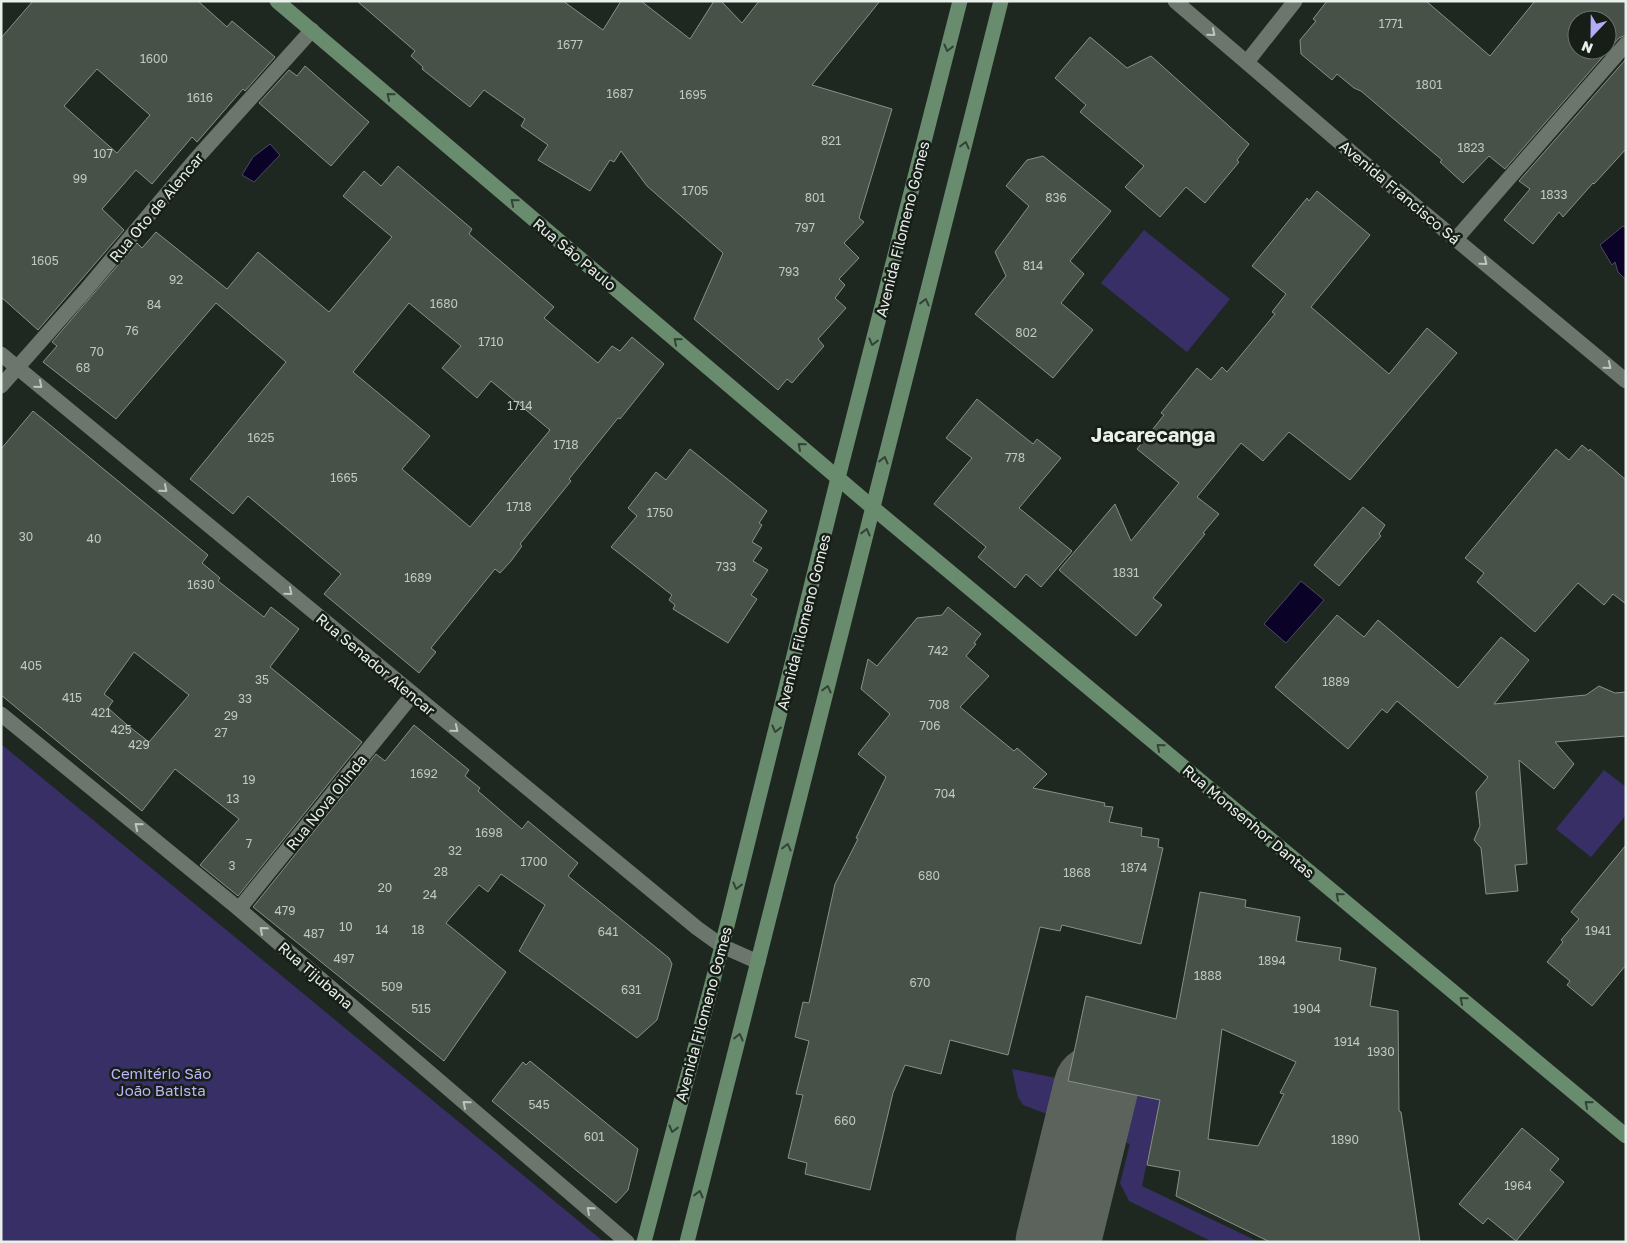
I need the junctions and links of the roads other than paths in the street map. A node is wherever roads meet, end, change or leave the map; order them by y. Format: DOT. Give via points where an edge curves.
graph roads {
  1 [pos="277,1"];
  2 [pos="960,1"];
  3 [pos="1002,1"];
  4 [pos="1175,1"];
  5 [pos="1295,1"];
  6 [pos="312,30"];
  7 [pos="1626,44"];
  8 [pos="1247,62"];
  9 [pos="1456,238"];
  10 [pos="1,354"];
  11 [pos="17,367"];
  12 [pos="1626,381"];
  13 [pos="1,386"];
  14 [pos="838,478"];
  15 [pos="872,507"];
  16 [pos="413,694"];
  17 [pos="1,714"];
  18 [pos="239,909"];
  19 [pos="722,946"];
  20 [pos="758,962"];
  21 [pos="1626,1136"];
  22 [pos="627,1242"];
  23 [pos="644,1242"];
  24 [pos="687,1242"];
  1 -- 6 [label="street, Rua São Paulo"];
  2 -- 14 [label="street, Avenida Filomeno Gomes, one-way"];
  15 -- 3 [label="street, one-way"];
  4 -- 8 [label="street, Avenida Francisco Sá, one-way"];
  5 -- 8 [label="street"];
  6 -- 11 [label="street, Rua Oto de Alencar"];
  14 -- 6 [label="street, Rua São Paulo, one-way"];
  7 -- 9 [label="street"];
  8 -- 9 [label="street, Avenida Francisco Sá"];
  9 -- 12 [label="street, Avenida Francisco Sá, one-way"];
  10 -- 11 [label="street, Rua Senador Alencar"];
  11 -- 13 [label="street, Rua Oto de Alencar"];
  11 -- 16 [label="street, Rua Senador Alencar, one-way"];
  14 -- 15 [label="street, Rua São Paulo"];
  14 -- 19 [label="street, Avenida Filomeno Gomes, one-way"];
  20 -- 15 [label="street, one-way"];
  21 -- 15 [label="street, Rua Monsenhor Dantas, one-way"];
  16 -- 18 [label="street, Rua Nova Olinda"];
  16 -- 19 [label="street, Rua Senador Alencar, one-way"];
  18 -- 17 [label="street, Rua Tijubana, one-way"];
  22 -- 18 [label="street, Rua Tijubana, one-way"];
  19 -- 20 [label="street, Rua Senador Alencar"];
  19 -- 23 [label="street, Avenida Filomeno Gomes, one-way"];
  24 -- 20 [label="street, one-way"];
}
